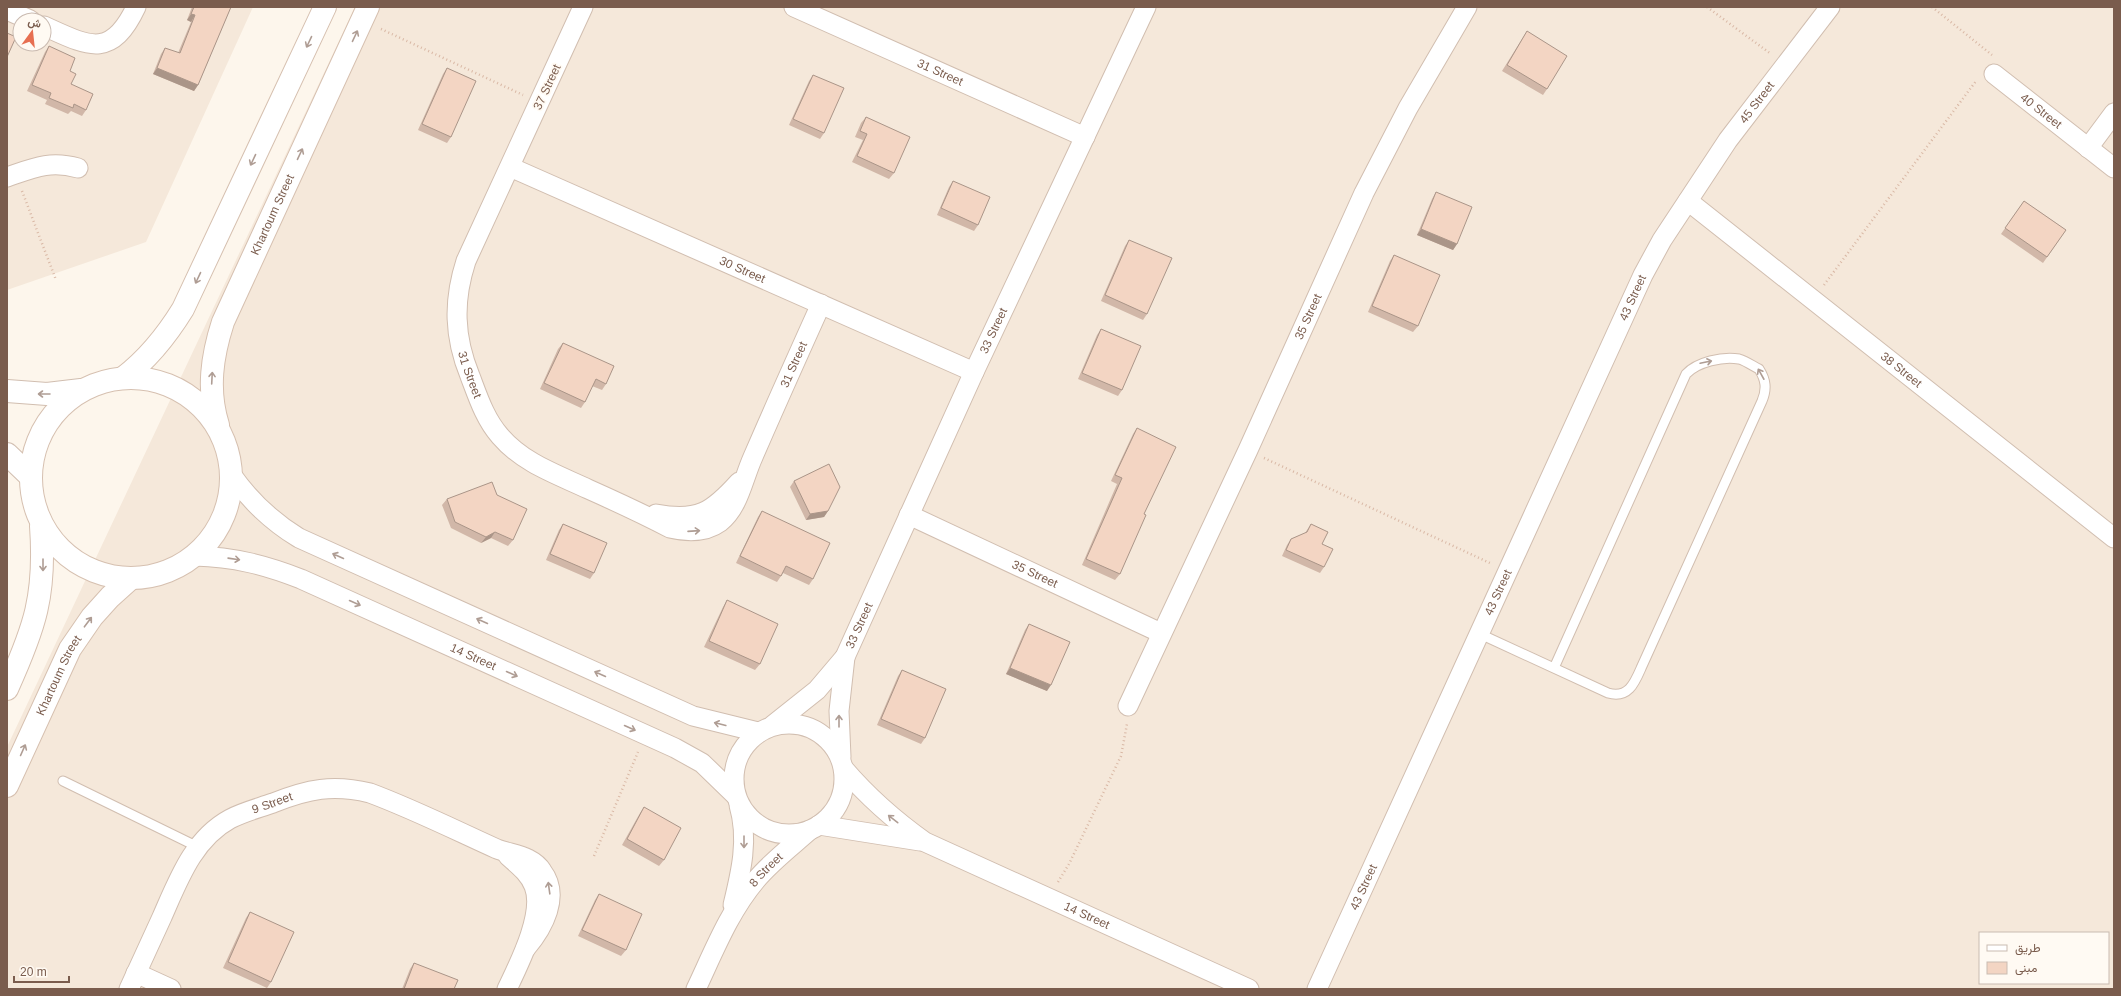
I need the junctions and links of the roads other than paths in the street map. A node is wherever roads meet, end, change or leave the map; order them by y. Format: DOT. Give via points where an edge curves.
graph roads {
  1 [pos="136,7"];
  2 [pos="325,7"];
  3 [pos="583,7"];
  4 [pos="794,7"];
  5 [pos="1146,7"];
  6 [pos="1467,7"];
  7 [pos="1830,7"];
  8 [pos="365,13"];
  9 [pos="52,30"];
  10 [pos="1986,76"];
  11 [pos="2114,113"];
  12 [pos="1085,137"];
  13 [pos="2088,148"];
  14 [pos="78,168"];
  15 [pos="510,168"];
  16 [pos="2114,168"];
  17 [pos="11,175"];
  18 [pos="1688,201"];
  19 [pos="821,304"];
  20 [pos="974,372"];
  21 [pos="123,378"];
  22 [pos="81,390"];
  23 [pos="7,391"];
  24 [pos="219,430"];
  25 [pos="7,454"];
  26 [pos="231,474"];
  27 [pos="30,476"];
  28 [pos="909,515"];
  29 [pos="42,526"];
  30 [pos="2114,538"];
  31 [pos="195,556"];
  32 [pos="130,578"];
  33 [pos="1162,633"];
  34 [pos="1480,634"];
  35 [pos="845,657"];
  36 [pos="1554,668"];
  37 [pos="7,689"];
  38 [pos="1128,706"];
  39 [pos="766,729"];
  40 [pos="842,764"];
  41 [pos="63,781"];
  42 [pos="7,786"];
  43 [pos="737,799"];
  44 [pos="815,827"];
  45 [pos="925,842"];
  46 [pos="198,847"];
  47 [pos="730,918"];
  48 [pos="132,981"];
  49 [pos="171,989"];
  50 [pos="507,989"];
  51 [pos="696,989"];
  52 [pos="1249,989"];
  53 [pos="1317,989"];
  1 -- 9 [label="street" via="123,30 106,42 89,44"];
  2 -- 21 [label="main road, one-way" via="183,309 150,354"];
  3 -- 15 [label="street, 37 Street"];
  4 -- 12 [label="street, 31 Street"];
  5 -- 12 [label="street, 33 Street"];
  6 -- 33 [label="street, 35 Street" via="1408,108 1364,192"];
  7 -- 18 [label="street, 45 Street" via="1728,140"];
  24 -- 8 [label="main road, Khartoum Street, one-way" via="214,414 211,383 212,362 223,322"];
  10 -- 13 [label="street, 40 Street"];
  11 -- 13 [label="street"];
  12 -- 20 [label="street, 33 Street"];
  13 -- 16 [label="street, 40 Street"];
  14 -- 17 [label="street" via="54,164"];
  15 -- 19 [label="street, 30 Street"];
  15 -- 19 [label="street, 31 Street" via="461,274 456,321 461,355 484,410 508,445 532,463 632,509 690,517 708,510 739,482 748,469"];
  18 -- 30 [label="street, 38 Street"];
  18 -- 34 [label="street, 43 Street" via="1662,240 1627,305"];
  19 -- 20 [label="street, 30 Street"];
  20 -- 28 [label="street, 33 Street"];
  21 -- 22 [label="main road"];
  21 -- 24 [label="main road" via="146,379 168,385 188,396 206,411"];
  22 -- 23 [label="main road, one-way" via="47,394"];
  22 -- 27 [label="main road" via="60,406 44,426 34,450"];
  24 -- 26 [label="main road" via="228,451"];
  25 -- 27 [label="main road"];
  26 -- 31 [label="main road" via="230,497 223,519 211,539"];
  39 -- 26 [label="street, one-way" via="693,716 299,538 265,514 241,489"];
  27 -- 29 [label="main road" via="32,502"];
  28 -- 33 [label="street, 35 Street"];
  28 -- 35 [label="street, 33 Street"];
  29 -- 32 [label="main road" via="54,544 88,570"];
  29 -- 37 [label="main road, one-way" via="43,568 38,609 26,647"];
  31 -- 32 [label="main road" via="161,574"];
  31 -- 43 [label="street, 14 Street, one-way" via="257,563 301,579 675,748 702,764"];
  42 -- 32 [label="main road, Khartoum Street, one-way" via="70,649 92,617"];
  33 -- 38 [label="street, 35 Street"];
  34 -- 36 [label="lane"];
  34 -- 53 [label="street, 43 Street"];
  35 -- 39 [label="street, 33 Street" via="818,690"];
  40 -- 35 [label="street, 33 Street, one-way" via="839,711"];
  36 -- 36 [label="lane" via="1681,383 1691,369 1707,361 1739,359 1759,369 1763,375 1766,392 1632,686 1622,694 1613,695"];
  39 -- 40 [label="street" via="790,723 806,726 821,733 833,745"];
  39 -- 43 [label="street" via="747,741 739,753 734,766 733,781"];
  40 -- 44 [label="street" via="844,785 840,800 832,814"];
  45 -- 40 [label="street, 14 Street, one-way" via="876,804"];
  41 -- 46 [label="lane"];
  43 -- 44 [label="street" via="748,817 772,831 794,834"];
  43 -- 47 [label="street, 8 Street, one-way" via="743,818 744,848"];
  44 -- 45 [label="street, 14 Street"];
  44 -- 47 [label="street, 8 Street" via="756,880"];
  45 -- 52 [label="street, 14 Street"];
  46 -- 48 [label="street, 9 Street" via="182,872"];
  46 -- 50 [label="street, 9 Street" via="230,819 305,791 337,788 370,793 502,851 524,870 536,896 535,913 526,948"];
  47 -- 51 [label="street, 8 Street"];
  48 -- 49 [label="street"];
}
